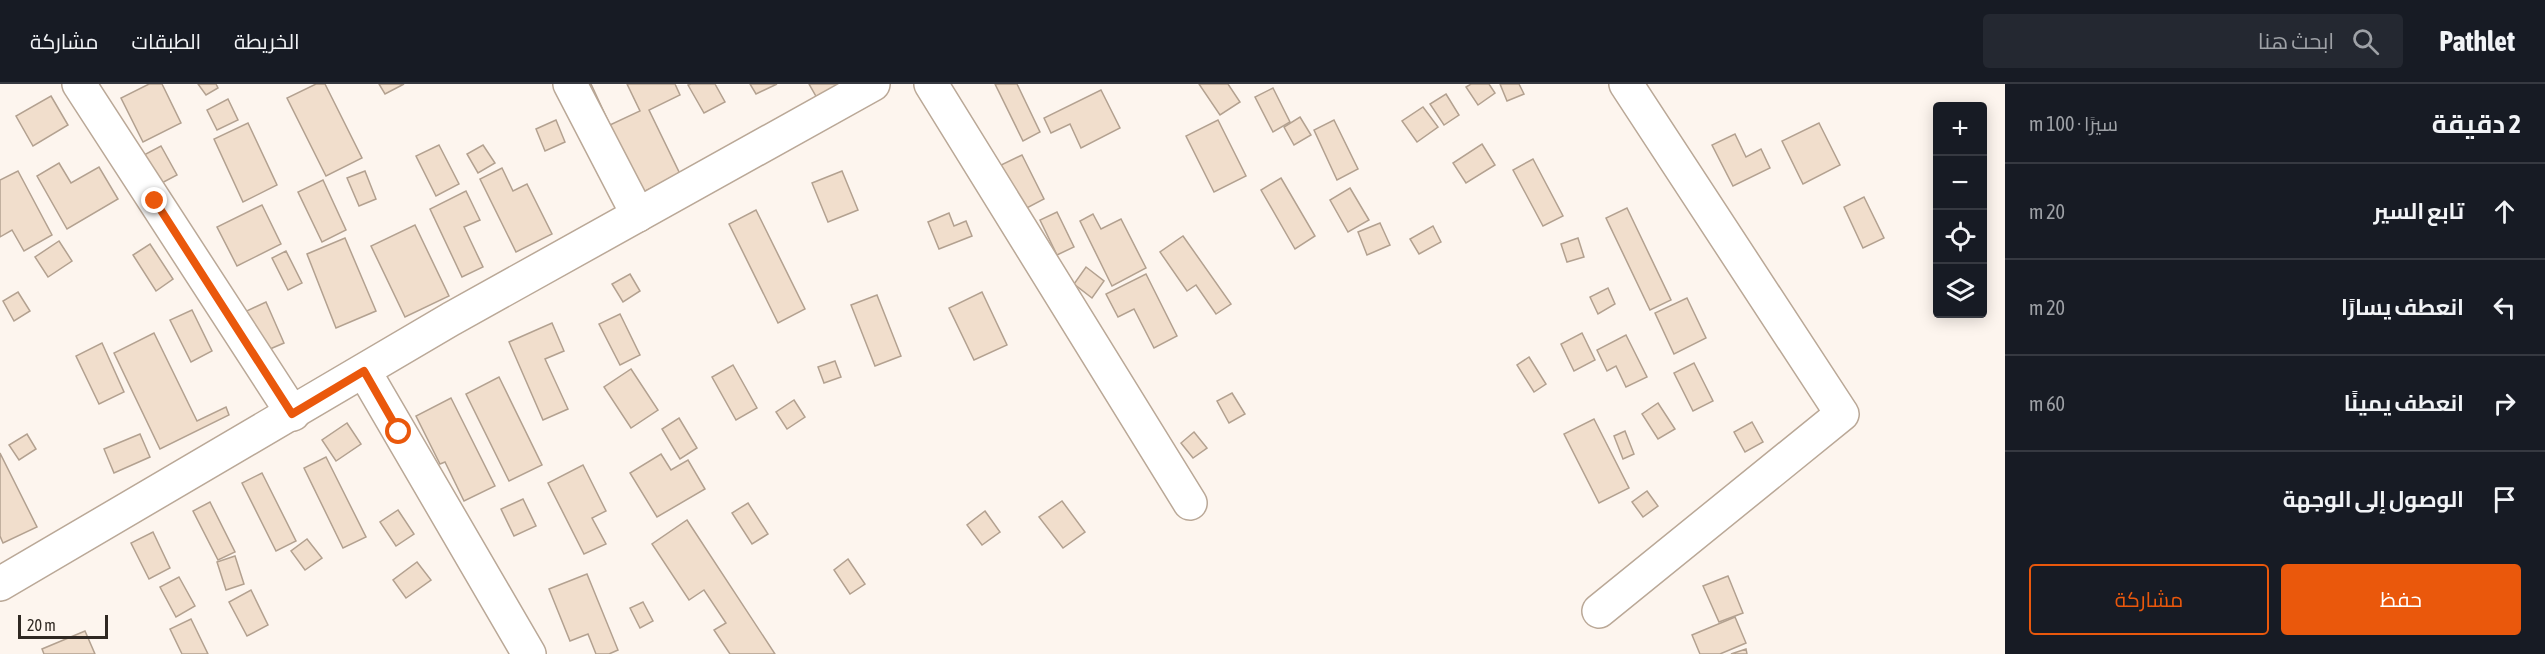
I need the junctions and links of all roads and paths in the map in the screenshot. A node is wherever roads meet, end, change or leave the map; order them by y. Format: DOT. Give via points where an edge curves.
graph roads {
  1 [pos="79,84"];
  2 [pos="570,84"];
  3 [pos="873,84"];
  4 [pos="931,84"];
  5 [pos="1626,84"];
  6 [pos="638,215"];
  7 [pos="364,371"];
  8 [pos="292,414"];
  9 [pos="1190,503"];
  10 [pos="0,584"];
  11 [pos="1599,611"];
  12 [pos="529,654"];
  1 -- 8 [label="street"];
  2 -- 6 [label="street"];
  3 -- 6 [label="street"];
  4 -- 9 [label="street"];
  5 -- 11 [label="street" via="1842,414"];
  6 -- 7 [label="street"];
  7 -- 8 [label="street"];
  7 -- 12 [label="street"];
  8 -- 10 [label="street"];
}
